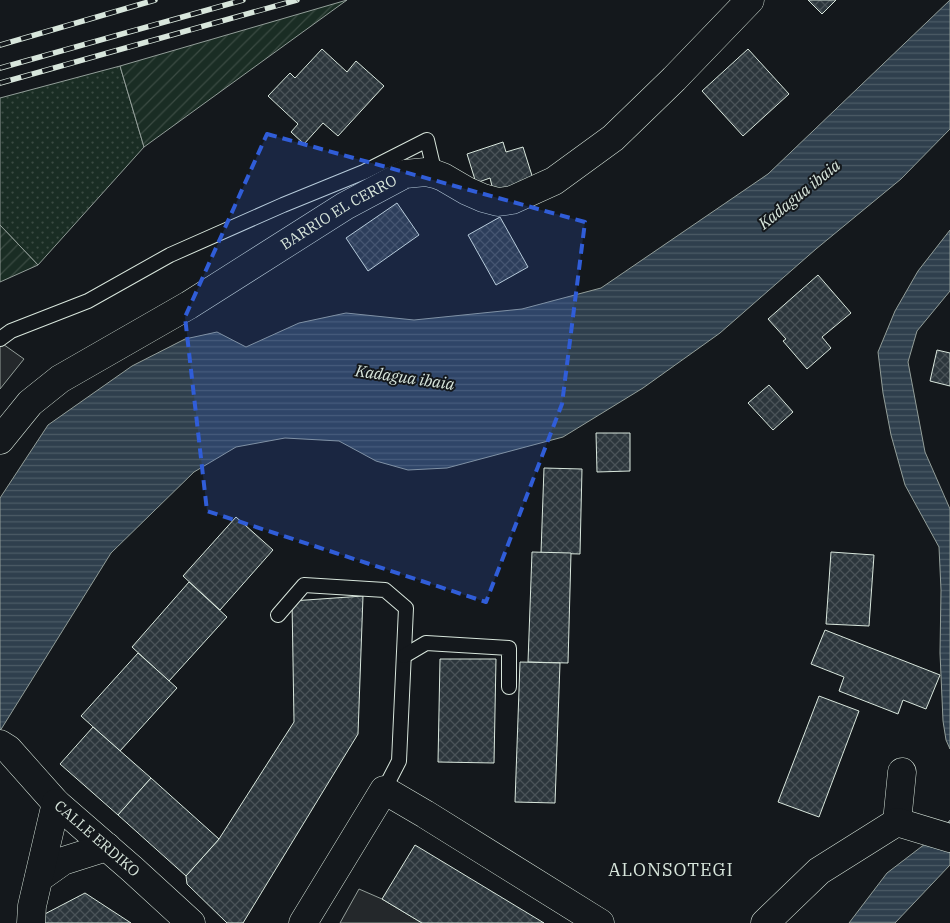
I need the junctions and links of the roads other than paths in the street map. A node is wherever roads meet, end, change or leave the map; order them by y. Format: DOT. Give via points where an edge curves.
graph roads {
  1 [pos="750,0"];
  2 [pos="435,174"];
  3 [pos="0,339"];
  4 [pos="0,440"];
  5 [pos="278,615"];
  6 [pos="404,656"];
  7 [pos="509,687"];
  8 [pos="4,746"];
  9 [pos="902,772"];
  10 [pos="384,790"];
  11 [pos="56,803"];
  12 [pos="897,822"];
  13 [pos="944,836"];
  14 [pos="107,847"];
  15 [pos="39,878"];
  16 [pos="31,923"];
  17 [pos="191,923"];
  18 [pos="303,923"];
  19 [pos="600,923"];
  20 [pos="765,923"];
  1 -- 2 [label="street, BARRIO EL CERRO" via="613,138 554,181 512,200 498,202 467,191"];
  2 -- 3 [label="lane" via="428,140 364,172 170,255 88,301 11,331"];
  2 -- 4 [label="street, BARRIO EL CERRO" via="405,174 345,206 189,305 60,379 30,403"];
  5 -- 6 [label="lane" via="304,585 385,590 406,608"];
  6 -- 7 [label="lane" via="426,643 509,648"];
  6 -- 10 [label="lane" via="399,761"];
  8 -- 11 [label="street, CALLE ERDIKO"];
  9 -- 12 [label="street"];
  10 -- 18 [label="street"];
  10 -- 19 [label="street"];
  11 -- 14 [label="street, CALLE ERDIKO"];
  11 -- 15 [label="street"];
  12 -- 13 [label="street"];
  12 -- 20 [label="street" via="819,871"];
  14 -- 15 [label="street" via="63,861"];
  14 -- 17 [label="street, CALLE ERDIKO"];
  15 -- 16 [label="street"];
}
